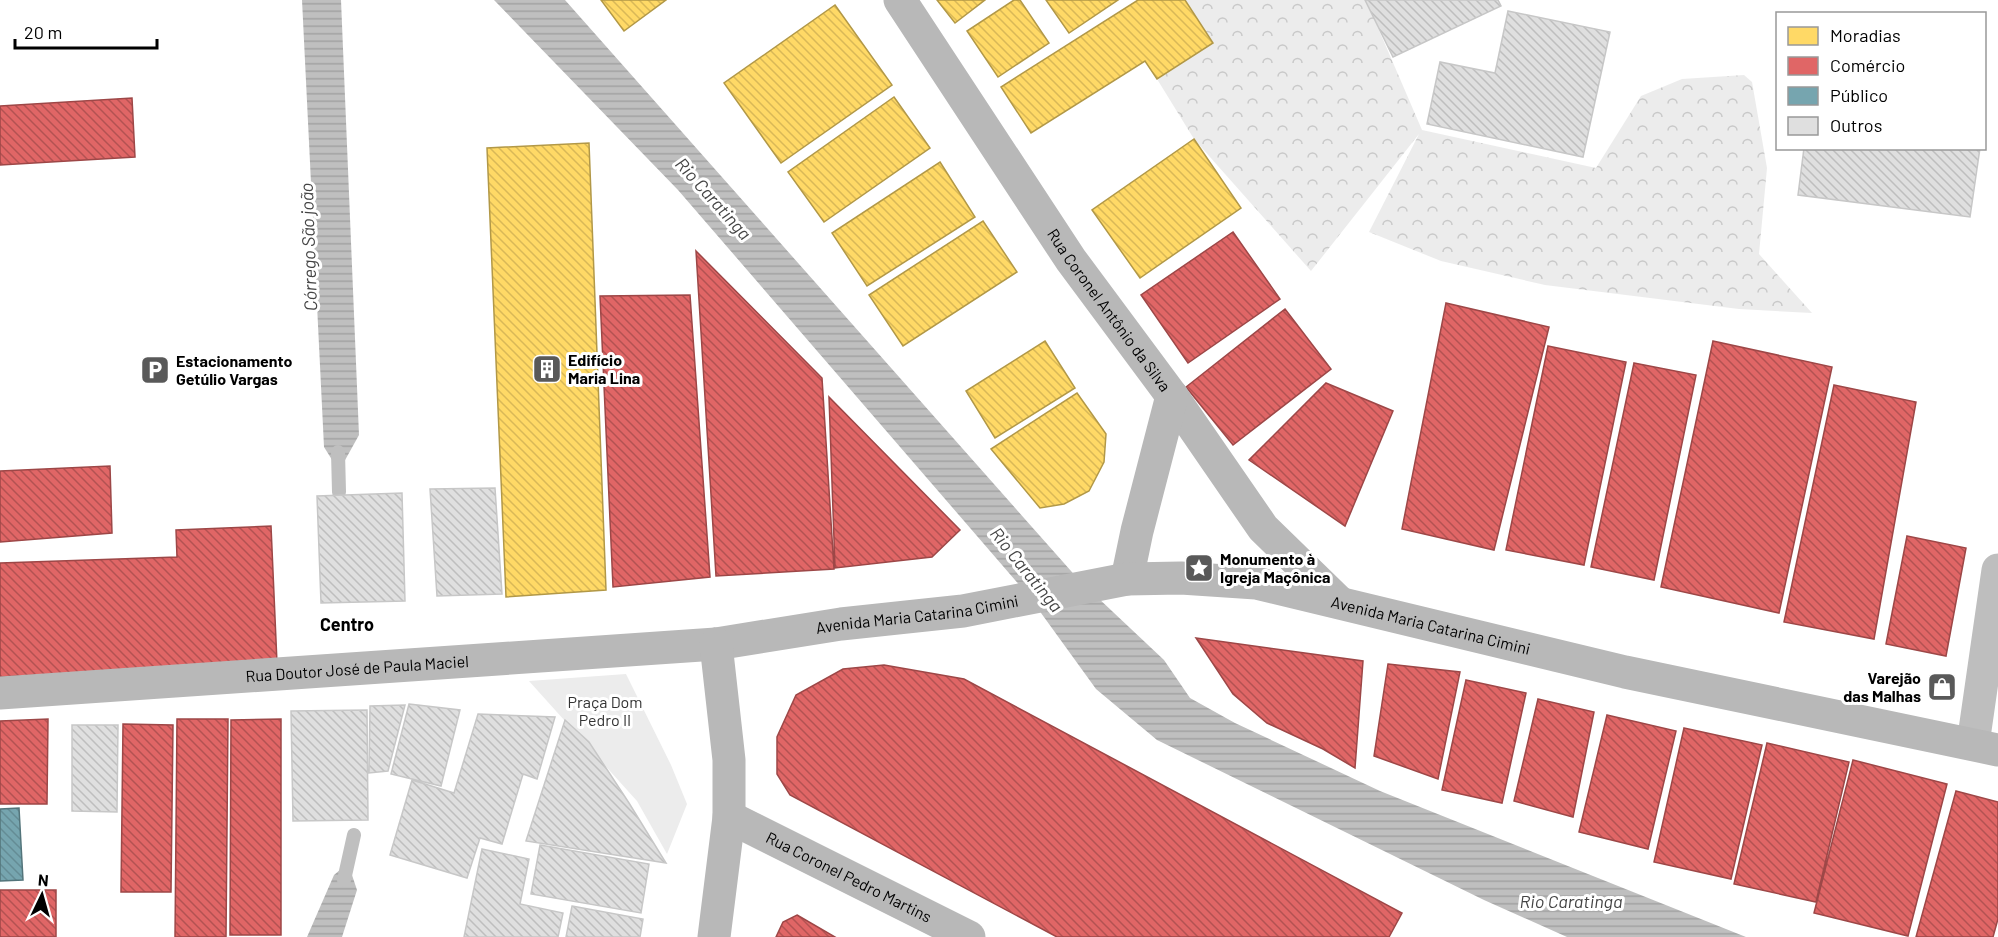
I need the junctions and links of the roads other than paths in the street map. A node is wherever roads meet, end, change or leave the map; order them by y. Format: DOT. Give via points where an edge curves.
graph roads {
  1 [pos="900,0"];
  2 [pos="1172,396"];
  3 [pos="1998,570"];
  4 [pos="1127,579"];
  5 [pos="1339,602"];
  6 [pos="717,644"];
  7 [pos="0,693"];
  8 [pos="1985,747"];
  9 [pos="729,817"];
  10 [pos="714,937"];
  11 [pos="969,937"];
  1 -- 2 [label="main road, Rua Coronel Antônio da Silva" via="1071,260"];
  2 -- 4 [label="main road"];
  2 -- 5 [label="main road, Rua Coronel Antônio da Silva" via="1263,528"];
  3 -- 8 [label="street"];
  4 -- 5 [label="main road, Avenida Maria Catarina Cimini" via="1256,583"];
  4 -- 6 [label="main road, Avenida Maria Catarina Cimini" via="963,611 841,624"];
  5 -- 8 [label="main road, Avenida Maria Catarina Cimini" via="1625,672"];
  6 -- 7 [label="main road, Rua Doutor José de Paula Maciel"];
  6 -- 9 [label="main road" via="729,760"];
  9 -- 10 [label="main road"];
  9 -- 11 [label="main road, Rua Coronel Pedro Martins"];
}
